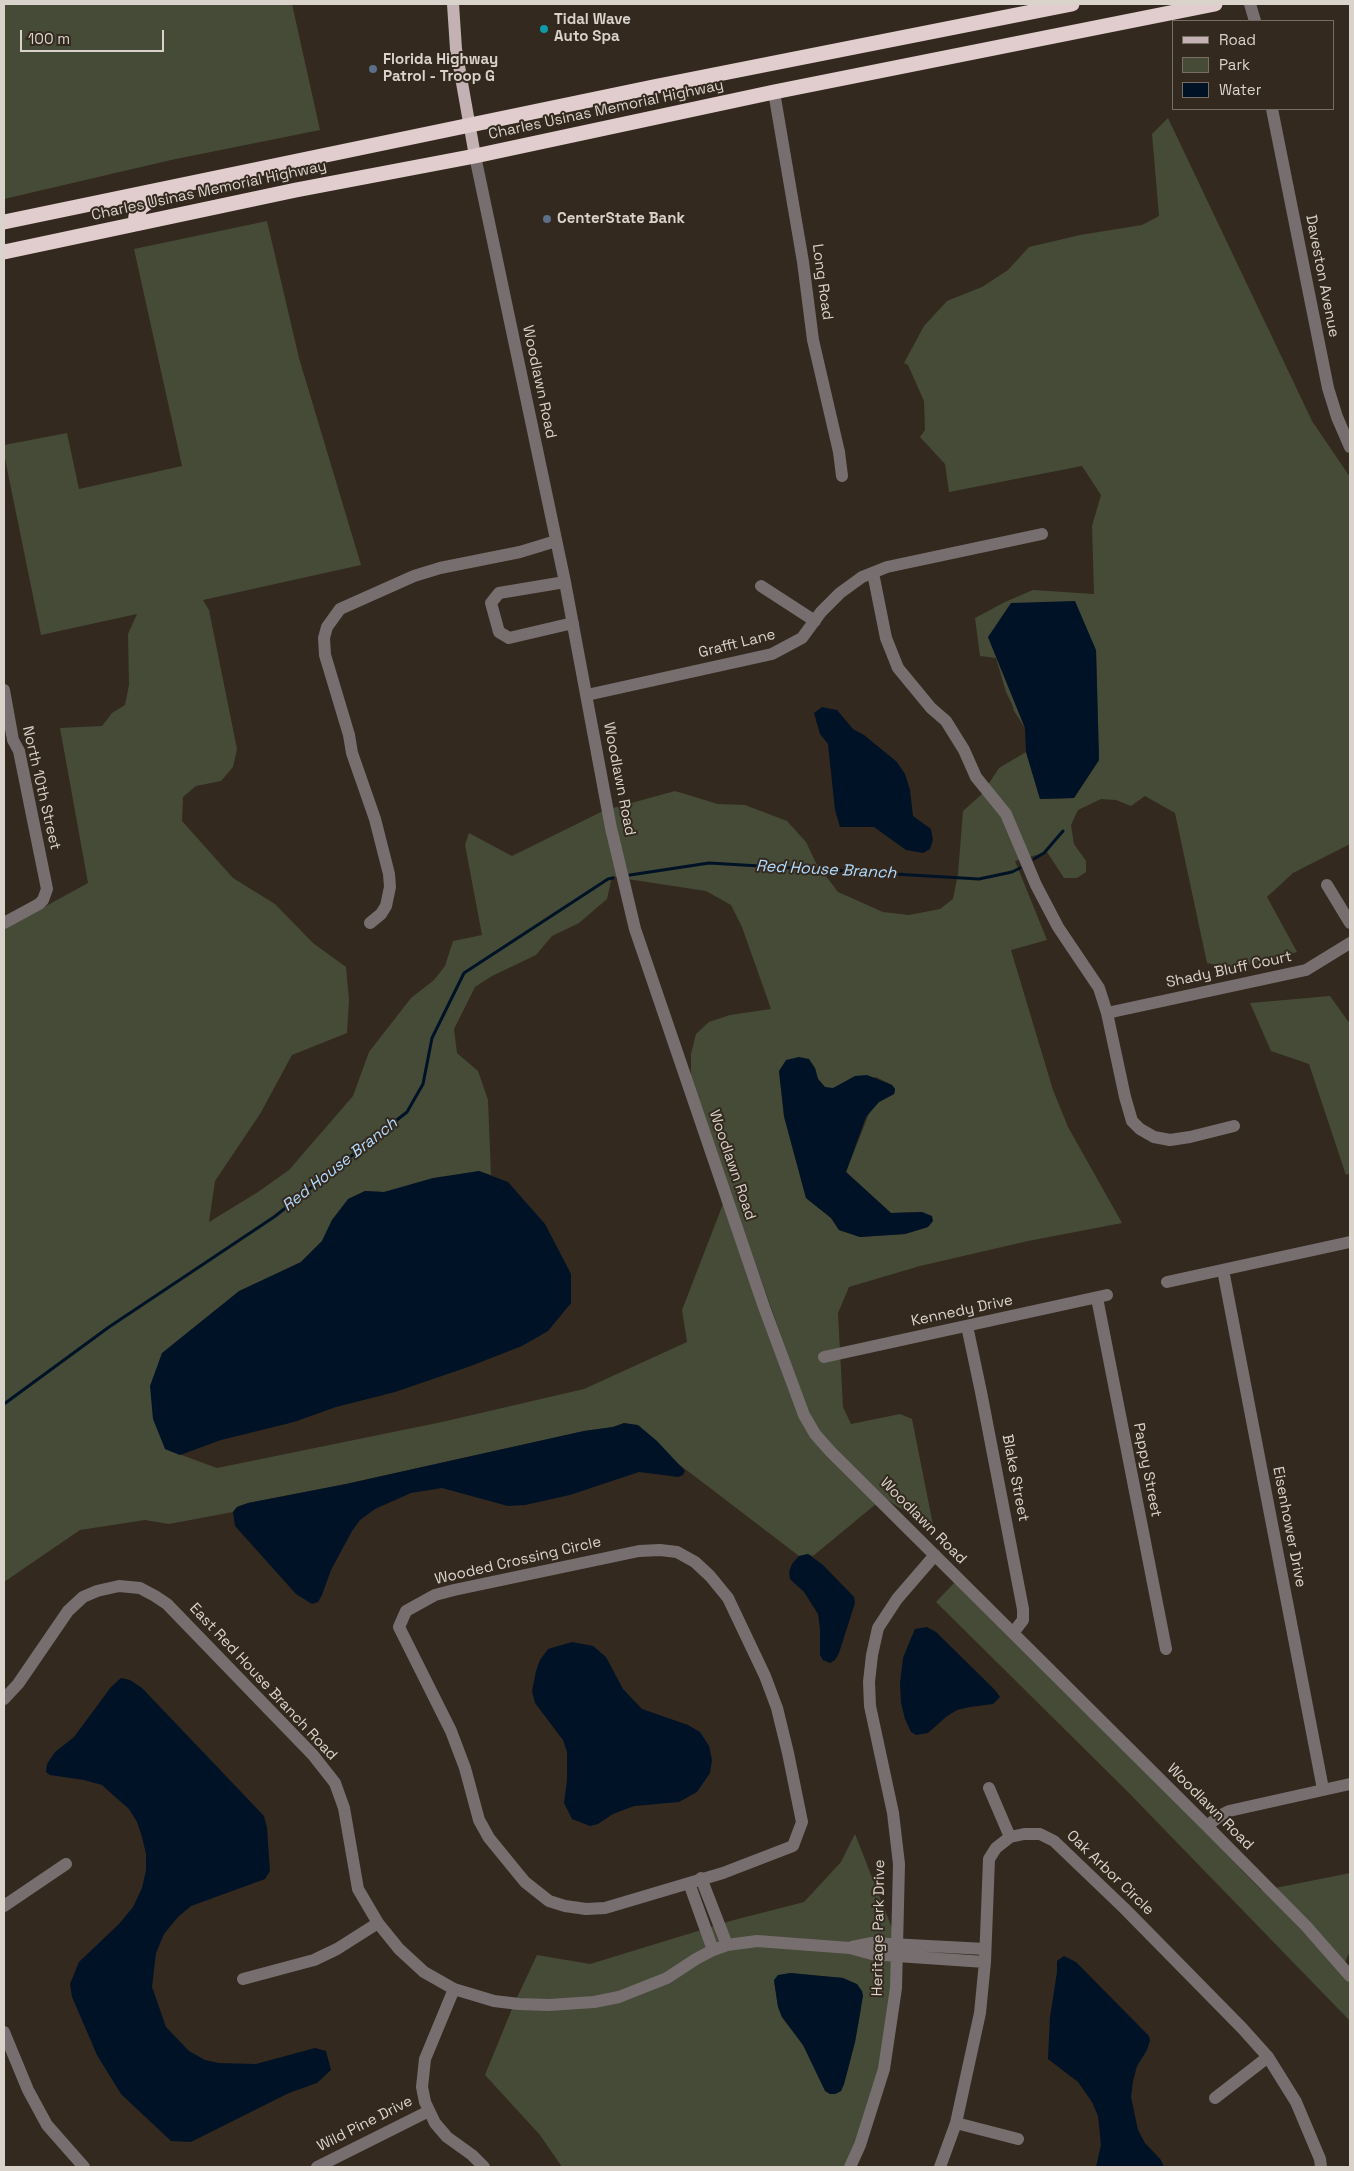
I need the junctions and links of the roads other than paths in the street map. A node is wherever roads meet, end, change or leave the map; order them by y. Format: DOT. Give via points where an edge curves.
graph roads {
  1 [pos="453,4"];
  2 [pos="1072,4"];
  3 [pos="1215,4"];
  4 [pos="1250,4"];
  5 [pos="1255,20"];
  6 [pos="774,92"];
  7 [pos="1272,110"];
  8 [pos="468,126"];
  9 [pos="343,152"];
  10 [pos="475,156"];
  11 [pos="4,222"];
  12 [pos="134,224"];
  13 [pos="4,252"];
  14 [pos="1350,447"];
  15 [pos="842,476"];
  16 [pos="1042,534"];
  17 [pos="556,541"];
  18 [pos="873,573"];
  19 [pos="565,582"];
  20 [pos="760,586"];
  21 [pos="815,621"];
  22 [pos="573,623"];
  23 [pos="4,690"];
  24 [pos="587,695"];
  25 [pos="8,739"];
  26 [pos="1327,885"];
  27 [pos="4,923"];
  28 [pos="370,923"];
  29 [pos="1350,923"];
  30 [pos="1350,943"];
  31 [pos="1108,1013"];
  32 [pos="1234,1126"];
  33 [pos="1350,1242"];
  34 [pos="1223,1270"];
  35 [pos="1167,1282"];
  36 [pos="1102,1296"];
  37 [pos="967,1326"];
  38 [pos="824,1358"];
  39 [pos="934,1555"];
  40 [pos="1013,1632"];
  41 [pos="1166,1649"];
  42 [pos="4,1699"];
  43 [pos="1350,1784"];
  44 [pos="989,1788"];
  45 [pos="1323,1790"];
  46 [pos="1207,1826"];
  47 [pos="1010,1837"];
  48 [pos="66,1864"];
  49 [pos="695,1880"];
  50 [pos="4,1906"];
  51 [pos="378,1923"];
  52 [pos="727,1945"];
  53 [pos="713,1950"];
  54 [pos="897,1951"];
  55 [pos="985,1956"];
  56 [pos="1350,1976"];
  57 [pos="243,1979"];
  58 [pos="454,1989"];
  59 [pos="4,2032"];
  60 [pos="1268,2057"];
  61 [pos="1216,2098"];
  62 [pos="429,2111"];
  63 [pos="956,2123"];
  64 [pos="1018,2140"];
  65 [pos="84,2167"];
  66 [pos="317,2167"];
  67 [pos="484,2167"];
  68 [pos="850,2167"];
  69 [pos="940,2167"];
  70 [pos="1321,2167"];
  1 -- 8 [label="main road" via="456,49"];
  2 -- 8 [label="highway, Charles Usinas Memorial Highway"];
  3 -- 6 [label="highway, Charles Usinas Memorial Highway"];
  4 -- 5 [label="street"];
  6 -- 10 [label="highway, Charles Usinas Memorial Highway"];
  6 -- 15 [label="street, Long Road" via="813,340"];
  7 -- 14 [label="street, Daveston Avenue" via="1328,388"];
  8 -- 9 [label="highway, Charles Usinas Memorial Highway"];
  8 -- 10 [label="main road"];
  9 -- 11 [label="highway, Charles Usinas Memorial Highway"];
  9 -- 12 [label="highway" via="293,170 150,200 141,207"];
  10 -- 12 [label="highway, Charles Usinas Memorial Highway"];
  10 -- 17 [label="street, Woodlawn Road"];
  12 -- 13 [label="highway, Charles Usinas Memorial Highway"];
  16 -- 18 [label="street, Grafft Lane" via="887,567"];
  17 -- 19 [label="street, Woodlawn Road"];
  17 -- 28 [label="street" via="414,576 340,609 327,627 325,655 389,874 386,906"];
  18 -- 21 [label="street, Grafft Lane" via="840,593"];
  18 -- 31 [label="street" via="886,638 898,668 946,721 976,777 1006,814 1036,885 1058,927 1099,988"];
  19 -- 22 [label="street, Woodlawn Road"];
  19 -- 22 [label="street" via="499,593 491,602 499,632 509,638"];
  20 -- 21 [label="street"];
  21 -- 24 [label="street, Grafft Lane" via="802,638 772,654"];
  22 -- 24 [label="street, Woodlawn Road"];
  23 -- 25 [label="street, North 10th Street"];
  24 -- 39 [label="street, Woodlawn Road" via="611,828 635,929 798,1400 816,1434 830,1451"];
  25 -- 27 [label="street, North 10th Street" via="19,751 47,883 39,904"];
  26 -- 29 [label="street"];
  30 -- 31 [label="street, Shady Bluff Court" via="1306,970"];
  31 -- 32 [label="street" via="1125,1097 1132,1121 1140,1129 1154,1137 1170,1140"];
  33 -- 34 [label="street"];
  34 -- 35 [label="street"];
  34 -- 45 [label="street, Eisenhower Drive"];
  36 -- 37 [label="street, Kennedy Drive"];
  36 -- 41 [label="street, Pappy Street"];
  37 -- 38 [label="street, Kennedy Drive"];
  37 -- 40 [label="street, Blake Street" via="1023,1609 1023,1620"];
  39 -- 40 [label="street, Woodlawn Road"];
  39 -- 54 [label="street, Heritage Park Drive" via="897,1599 878,1628 869,1682 870,1706 893,1813 898,1864"];
  40 -- 46 [label="street, Woodlawn Road"];
  42 -- 51 [label="street, East Red House Branch Road" via="68,1612 83,1598 119,1586 140,1588 155,1596 167,1604 306,1747 335,1783 344,1808 358,1889"];
  43 -- 45 [label="street"];
  44 -- 47 [label="street"];
  45 -- 46 [label="street" via="1229,1811"];
  46 -- 56 [label="street, Woodlawn Road" via="1306,1926"];
  47 -- 55 [label="street" via="996,1848 989,1859"];
  47 -- 60 [label="street, Oak Arbor Circle" via="1040,1834 1054,1841 1132,1916"];
  48 -- 50 [label="street"];
  49 -- 49 [label="street, Wooded Crossing Circle" via="605,1908 586,1909 549,1901 525,1882 489,1838 479,1820 451,1731 398,1627 406,1611 435,1595 454,1590 639,1551 677,1552 695,1562 728,1598 765,1676 777,1708 802,1822 793,1846 723,1874"];
  49 -- 52 [label="street"];
  49 -- 53 [label="street"];
  51 -- 57 [label="street" via="314,1960"];
  51 -- 58 [label="street, East Red House Branch Road" via="399,1950 424,1972"];
  52 -- 53 [label="street, East Red House Branch Road"];
  52 -- 54 [label="street, East Red House Branch Road" via="757,1941 850,1948 872,1943"];
  53 -- 58 [label="street, East Red House Branch Road" via="667,1978 594,2002 519,2004 494,2001"];
  54 -- 55 [label="street, East Red House Branch Road"];
  54 -- 68 [label="street, Heritage Park Drive" via="896,1988 884,2069"];
  55 -- 63 [label="street" via="980,2013"];
  58 -- 62 [label="street" via="425,2059 422,2088"];
  59 -- 65 [label="street" via="28,2090 47,2125"];
  60 -- 61 [label="street"];
  60 -- 70 [label="street, Oak Arbor Circle" via="1296,2102"];
  62 -- 66 [label="street, Wild Pine Drive"];
  62 -- 67 [label="street" via="434,2123 447,2137"];
  63 -- 64 [label="street"];
  63 -- 69 [label="street"];
}
